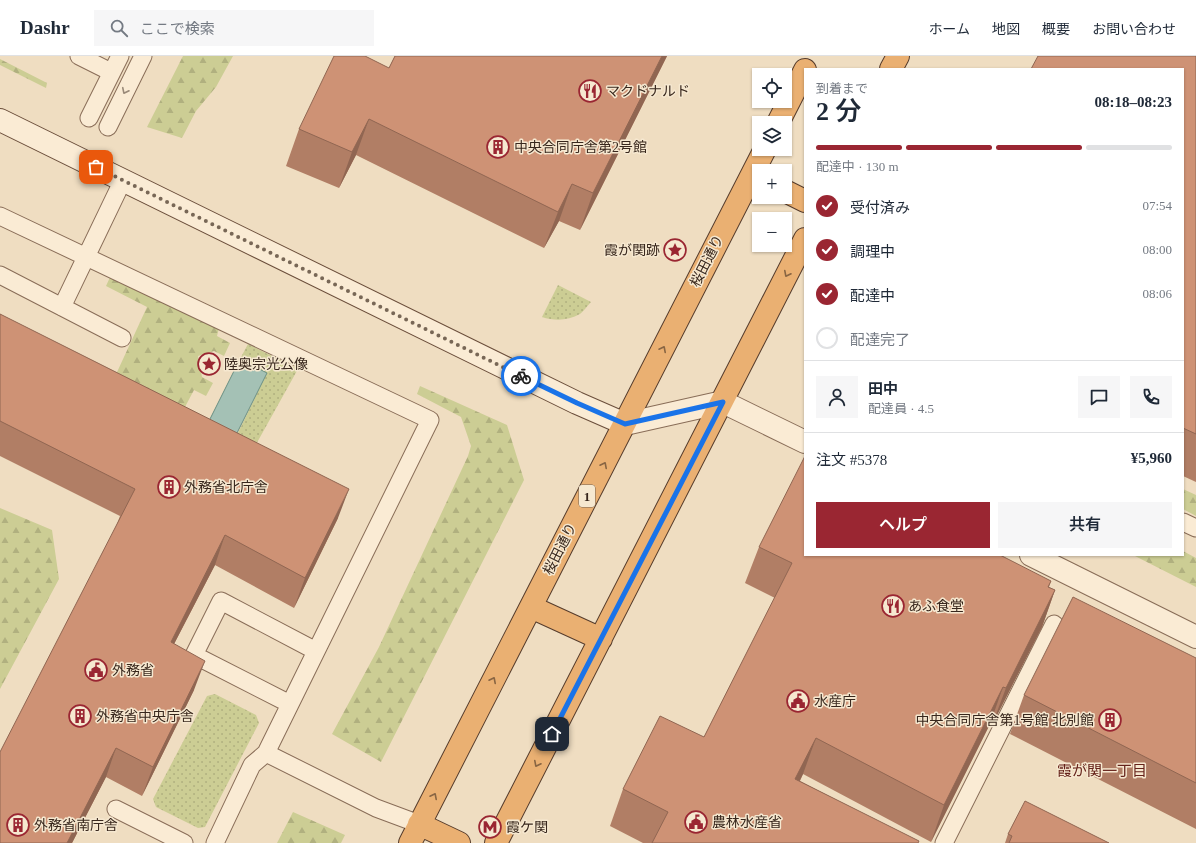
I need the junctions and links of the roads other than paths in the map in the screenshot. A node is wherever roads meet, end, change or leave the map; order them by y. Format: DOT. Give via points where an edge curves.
graph roads {
  1 [pos="79,56"];
  2 [pos="120,56"];
  3 [pos="143,56"];
  4 [pos="812,56"];
  5 [pos="898,56"];
  6 [pos="806,68"];
  7 [pos="892,68"];
  8 [pos="804,71"];
  9 [pos="111,72"];
  10 [pos="782,116"];
  11 [pos="89,118"];
  12 [pos="0,120"];
  13 [pos="108,127"];
  14 [pos="123,180"];
  15 [pos="752,183"];
  16 [pos="792,194"];
  17 [pos="804,200"];
  18 [pos="0,216"];
  19 [pos="804,242"];
  20 [pos="86,257"];
  21 [pos="0,275"];
  22 [pos="62,307"];
  23 [pos="122,338"];
  24 [pos="723,402"];
  25 [pos="625,424"];
  26 [pos="804,442"];
  27 [pos="1184,522"];
  28 [pos="1196,528"];
  29 [pos="1033,556"];
  30 [pos="531,607"];
  31 [pos="1054,624"];
  32 [pos="1195,636"];
  33 [pos="601,639"];
  34 [pos="316,651"];
  35 [pos="290,704"];
  36 [pos="266,753"];
  37 [pos="116,809"];
  38 [pos="415,834"];
  39 [pos="184,843"];
  40 [pos="214,843"];
  41 [pos="459,843"];
  42 [pos="496,843"];
  43 [pos="944,843"];
  1 -- 9 [label="lane"];
  2 -- 9 [label="lane"];
  3 -- 13 [label="lane, one-way"];
  4 -- 6 [label="highway"];
  5 -- 7 [label="highway"];
  8 -- 10 [label="highway"];
  9 -- 11 [label="lane"];
  12 -- 14 [label="main road"];
  14 -- 20 [label="lane"];
  14 -- 25 [label="main road" via="570,400"];
  25 -- 15 [label="highway, 桜田通り / 1, one-way"];
  16 -- 17 [label="highway"];
  18 -- 20 [label="lane"];
  19 -- 24 [label="highway, one-way"];
  20 -- 22 [label="lane"];
  20 -- 34 [label="lane" via="430,420"];
  21 -- 22 [label="lane"];
  22 -- 23 [label="lane"];
  24 -- 25 [label="main road"];
  24 -- 26 [label="main road"];
  24 -- 33 [label="highway"];
  30 -- 25 [label="highway, 桜田通り / 1, one-way"];
  27 -- 28 [label="lane"];
  29 -- 32 [label="main road"];
  30 -- 33 [label="highway"];
  38 -- 30 [label="highway, 桜田通り / 1, one-way"];
  31 -- 43 [label="lane"];
  33 -- 42 [label="highway, one-way"];
  34 -- 35 [label="lane"];
  34 -- 35 [label="lane" via="220,602 194,655"];
  35 -- 36 [label="lane"];
  36 -- 38 [label="lane" via="376,808"];
  36 -- 40 [label="lane" via="252,765"];
  37 -- 39 [label="lane"];
  38 -- 41 [label="highway"];
}
